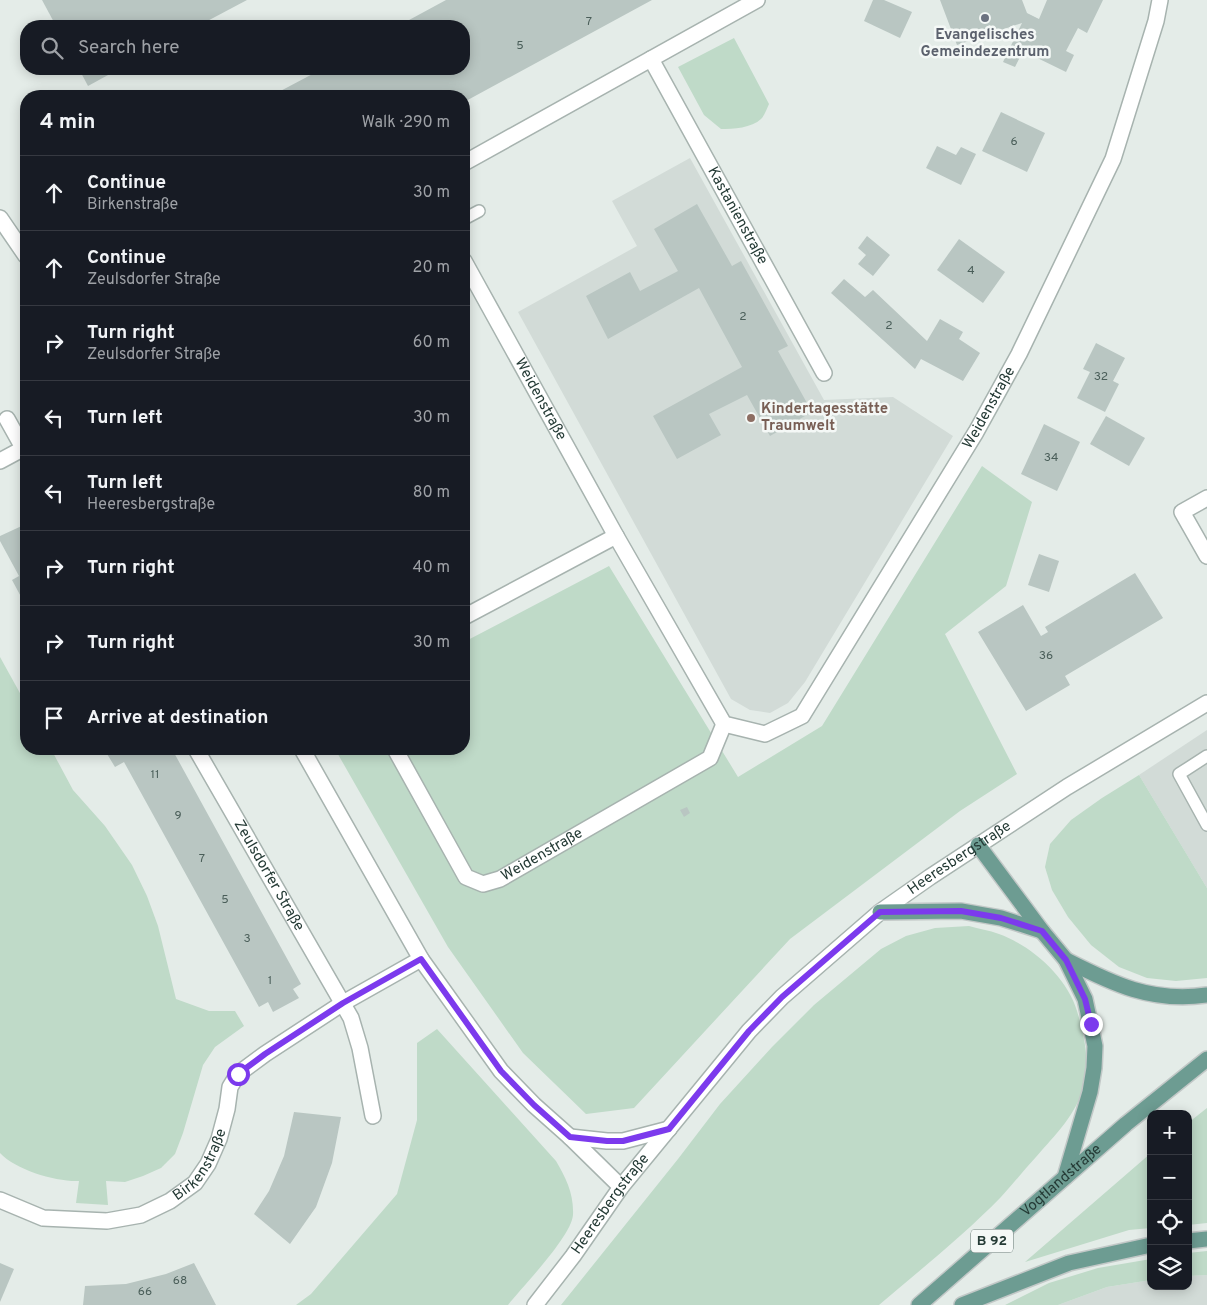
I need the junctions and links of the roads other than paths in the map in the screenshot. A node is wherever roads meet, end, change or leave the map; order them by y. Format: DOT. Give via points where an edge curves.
graph roads {
  1 [pos="757,0"];
  2 [pos="1160,0"];
  3 [pos="651,59"];
  4 [pos="470,160"];
  5 [pos="479,211"];
  6 [pos="470,216"];
  7 [pos="0,218"];
  8 [pos="20,247"];
  9 [pos="470,272"];
  10 [pos="824,373"];
  11 [pos="7,419"];
  12 [pos="20,441"];
  13 [pos="20,451"];
  14 [pos="0,461"];
  15 [pos="1207,498"];
  16 [pos="616,536"];
  17 [pos="1207,556"];
  18 [pos="470,614"];
  19 [pos="1207,703"];
  20 [pos="724,724"];
  21 [pos="199,755"];
  22 [pos="305,755"];
  23 [pos="398,755"];
  24 [pos="1207,756"];
  25 [pos="1207,825"];
  26 [pos="978,845"];
  27 [pos="880,912"];
  28 [pos="1042,931"];
  29 [pos="421,959"];
  30 [pos="1066,960"];
  31 [pos="1207,994"];
  32 [pos="343,1003"];
  33 [pos="1207,1060"];
  34 [pos="373,1116"];
  35 [pos="669,1129"];
  36 [pos="570,1137"];
  37 [pos="1065,1177"];
  38 [pos="621,1187"];
  39 [pos="0,1200"];
  40 [pos="1207,1239"];
  41 [pos="1192,1241"];
  42 [pos="1147,1247"];
  43 [pos="535,1305"];
  44 [pos="919,1305"];
  45 [pos="962,1305"];
  1 -- 3 [label="street"];
  2 -- 20 [label="street, Weidenstraße" via="1113,159 1019,354 976,432 802,716 765,734"];
  3 -- 4 [label="street"];
  3 -- 10 [label="street, Kastanienstraße"];
  5 -- 6 [label="lane"];
  7 -- 8 [label="street"];
  9 -- 16 [label="street, Weidenstraße"];
  11 -- 12 [label="street"];
  13 -- 14 [label="street"];
  15 -- 17 [label="street" via="1182,512"];
  16 -- 18 [label="street"];
  16 -- 20 [label="street, Weidenstraße"];
  19 -- 26 [label="street, Heeresbergstraße"];
  20 -- 23 [label="street, Weidenstraße" via="710,758 500,879 483,884 466,878"];
  21 -- 32 [label="street, Zeulsdorfer Straße"];
  22 -- 29 [label="street"];
  24 -- 25 [label="lane" via="1179,774"];
  26 -- 27 [label="street, Heeresbergstraße"];
  26 -- 28 [label="main road"];
  27 -- 28 [label="main road" via="961,911 1001,918"];
  27 -- 35 [label="street, Heeresbergstraße" via="782,997 749,1031"];
  28 -- 30 [label="main road"];
  29 -- 32 [label="street"];
  29 -- 36 [label="street" via="501,1071"];
  30 -- 31 [label="main road" via="1104,980 1144,993 1177,997"];
  30 -- 37 [label="main road" via="1085,999 1094,1046 1094,1068"];
  32 -- 34 [label="street, Zeulsdorfer Straße" via="360,1048"];
  32 -- 39 [label="street, Birkenstraße" via="238,1074 230,1087 219,1139 208,1164 195,1182 170,1200 141,1215 107,1221 43,1218"];
  33 -- 37 [label="main road, Vogtlandstraße / B 92"];
  35 -- 36 [label="street" via="623,1141"];
  35 -- 38 [label="street, Heeresbergstraße"];
  36 -- 38 [label="street"];
  37 -- 44 [label="main road, Vogtlandstraße / B 92"];
  38 -- 43 [label="street, Heeresbergstraße"];
  40 -- 41 [label="main road"];
  42 -- 45 [label="main road" via="1069,1263"];
}
